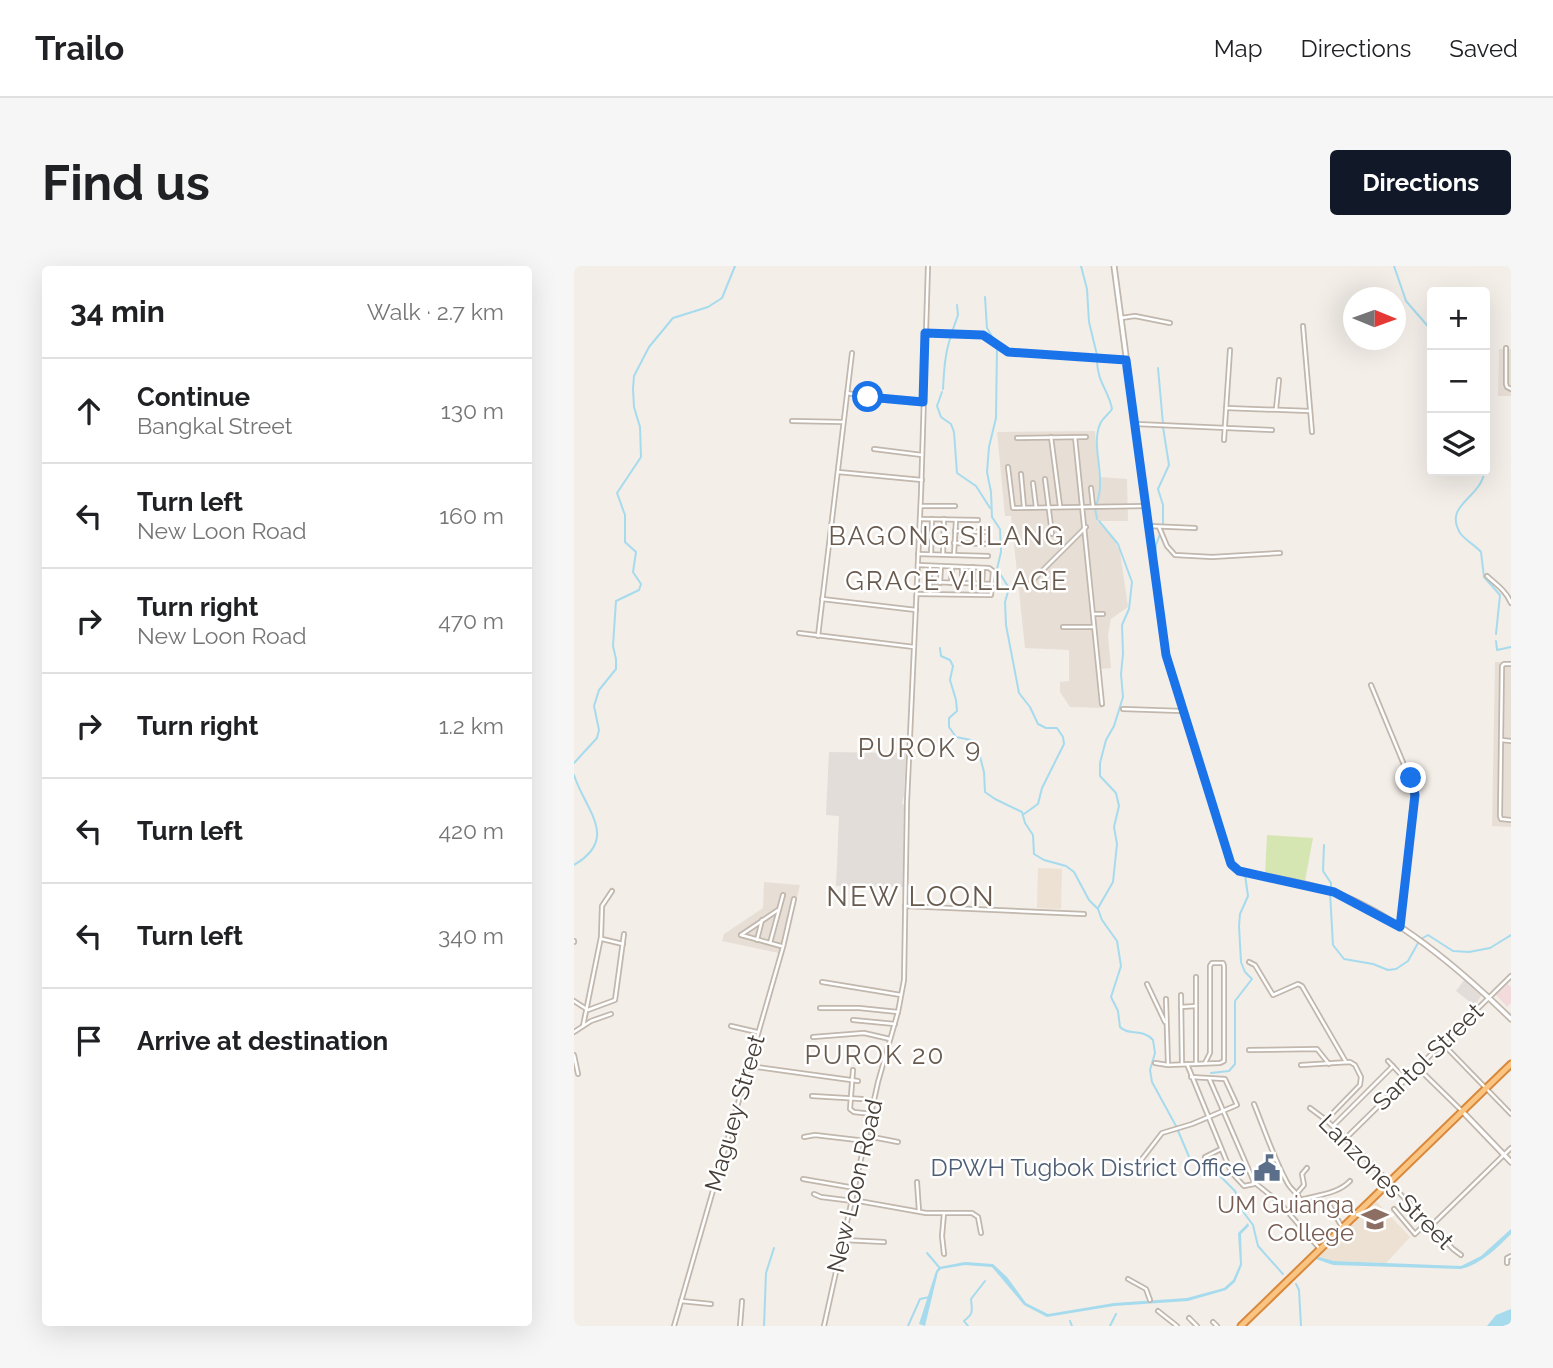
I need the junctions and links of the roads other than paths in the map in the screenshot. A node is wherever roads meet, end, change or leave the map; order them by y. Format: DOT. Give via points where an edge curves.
graph roads {
  1 [pos="928,266"];
  2 [pos="1114,266"];
  3 [pos="1121,318"];
  4 [pos="1170,323"];
  5 [pos="1303,326"];
  6 [pos="925,333"];
  7 [pos="1506,348"];
  8 [pos="1230,350"];
  9 [pos="852,353"];
  10 [pos="1508,356"];
  11 [pos="1126,360"];
  12 [pos="1279,380"];
  13 [pos="1511,389"];
  14 [pos="847,393"];
  15 [pos="923,402"];
  16 [pos="1226,408"];
  17 [pos="1276,409"];
  18 [pos="1310,411"];
  19 [pos="792,421"];
  20 [pos="843,422"];
  21 [pos="1135,424"];
  22 [pos="1225,427"];
  23 [pos="1272,430"];
  24 [pos="1312,432"];
  25 [pos="1075,437"];
  26 [pos="1086,437"];
  27 [pos="1017,438"];
  28 [pos="1051,438"];
  29 [pos="1224,440"];
  30 [pos="874,449"];
  31 [pos="922,455"];
  32 [pos="1008,467"];
  33 [pos="838,472"];
  34 [pos="1021,474"];
  35 [pos="1045,479"];
  36 [pos="922,480"];
  37 [pos="1033,483"];
  38 [pos="1091,488"];
  39 [pos="921,506"];
  40 [pos="955,506"];
  41 [pos="1048,506"];
  42 [pos="1060,506"];
  43 [pos="1082,506"];
  44 [pos="1093,506"];
  45 [pos="1146,506"];
  46 [pos="1024,507"];
  47 [pos="1035,507"];
  48 [pos="920,519"];
  49 [pos="932,519"];
  50 [pos="944,519"];
  51 [pos="956,520"];
  52 [pos="978,520"];
  53 [pos="1149,526"];
  54 [pos="1086,527"];
  55 [pos="1159,527"];
  56 [pos="1195,528"];
  57 [pos="955,531"];
  58 [pos="986,531"];
  59 [pos="1052,534"];
  60 [pos="954,543"];
  61 [pos="990,544"];
  62 [pos="918,554"];
  63 [pos="931,554"];
  64 [pos="1280,554"];
  65 [pos="943,555"];
  66 [pos="954,555"];
  67 [pos="988,556"];
  68 [pos="917,565"];
  69 [pos="930,566"];
  70 [pos="941,566"];
  71 [pos="952,567"];
  72 [pos="962,567"];
  73 [pos="973,567"];
  74 [pos="983,568"];
  75 [pos="1487,576"];
  76 [pos="930,582"];
  77 [pos="1031,582"];
  78 [pos="940,583"];
  79 [pos="951,583"];
  80 [pos="962,583"];
  81 [pos="973,584"];
  82 [pos="982,584"];
  83 [pos="993,584"];
  84 [pos="917,594"];
  85 [pos="930,594"];
  86 [pos="822,599"];
  87 [pos="1511,603"];
  88 [pos="916,610"];
  89 [pos="1093,614"];
  90 [pos="1104,614"];
  91 [pos="1063,627"];
  92 [pos="1094,627"];
  93 [pos="799,633"];
  94 [pos="818,636"];
  95 [pos="914,647"];
  96 [pos="1511,664"];
  97 [pos="1371,685"];
  98 [pos="1102,704"];
  99 [pos="1123,709"];
  100 [pos="1182,711"];
  101 [pos="1501,740"];
  102 [pos="1511,741"];
  103 [pos="1511,820"];
  104 [pos="612,891"];
  105 [pos="783,895"];
  106 [pos="794,899"];
  107 [pos="905,906"];
  108 [pos="779,909"];
  109 [pos="1084,914"];
  110 [pos="762,920"];
  111 [pos="1400,927"];
  112 [pos="624,934"];
  113 [pos="601,939"];
  114 [pos="757,940"];
  115 [pos="770,943"];
  116 [pos="623,944"];
  117 [pos="783,947"];
  118 [pos="1249,962"];
  119 [pos="1511,976"];
  120 [pos="1196,977"];
  121 [pos="821,982"];
  122 [pos="1147,984"];
  123 [pos="902,995"];
  124 [pos="1181,995"];
  125 [pos="1489,997"];
  126 [pos="1166,999"];
  127 [pos="574,1001"];
  128 [pos="1181,1006"];
  129 [pos="1196,1006"];
  130 [pos="820,1008"];
  131 [pos="586,1010"];
  132 [pos="898,1012"];
  133 [pos="611,1014"];
  134 [pos="1511,1019"];
  135 [pos="853,1020"];
  136 [pos="895,1024"];
  137 [pos="1166,1024"];
  138 [pos="583,1026"];
  139 [pos="731,1026"];
  140 [pos="574,1032"];
  141 [pos="757,1032"];
  142 [pos="813,1037"];
  143 [pos="890,1039"];
  144 [pos="1442,1043"];
  145 [pos="1249,1050"];
  146 [pos="574,1055"];
  147 [pos="1388,1060"];
  148 [pos="1346,1062"];
  149 [pos="1155,1063"];
  150 [pos="1196,1063"];
  151 [pos="1205,1063"];
  152 [pos="1329,1063"];
  153 [pos="1185,1064"];
  154 [pos="1511,1064"];
  155 [pos="1168,1065"];
  156 [pos="1301,1065"];
  157 [pos="748,1066"];
  158 [pos="1393,1066"];
  159 [pos="1417,1067"];
  160 [pos="853,1070"];
  161 [pos="578,1074"];
  162 [pos="1191,1077"];
  163 [pos="1209,1078"];
  164 [pos="1405,1079"];
  165 [pos="852,1080"];
  166 [pos="858,1081"];
  167 [pos="1486,1088"];
  168 [pos="812,1096"];
  169 [pos="850,1098"];
  170 [pos="862,1100"];
  171 [pos="1254,1104"];
  172 [pos="1310,1108"];
  173 [pos="1223,1111"];
  174 [pos="1462,1111"];
  175 [pos="872,1114"];
  176 [pos="1511,1114"];
  177 [pos="1209,1117"];
  178 [pos="1326,1120"];
  179 [pos="1333,1126"];
  180 [pos="867,1136"];
  181 [pos="804,1137"];
  182 [pos="1346,1138"];
  183 [pos="866,1141"];
  184 [pos="898,1142"];
  185 [pos="1511,1148"];
  186 [pos="1222,1149"];
  187 [pos="1504,1155"];
  188 [pos="1205,1157"];
  189 [pos="1511,1162"];
  190 [pos="1140,1168"];
  191 [pos="1307,1168"];
  192 [pos="803,1179"];
  193 [pos="1350,1181"];
  194 [pos="917,1182"];
  195 [pos="1389,1182"];
  196 [pos="1255,1184"];
  197 [pos="856,1189"];
  198 [pos="1298,1192"];
  199 [pos="814,1194"];
  200 [pos="853,1201"];
  201 [pos="1301,1201"];
  202 [pos="1330,1206"];
  203 [pos="1394,1209"];
  204 [pos="919,1212"];
  205 [pos="944,1213"];
  206 [pos="1291,1214"];
  207 [pos="1427,1222"];
  208 [pos="1431,1226"];
  209 [pos="1342,1228"];
  210 [pos="981,1233"];
  211 [pos="844,1240"];
  212 [pos="884,1242"];
  213 [pos="1320,1249"];
  214 [pos="944,1254"];
  215 [pos="1461,1255"];
  216 [pos="1511,1256"];
  217 [pos="1507,1263"];
  218 [pos="1128,1279"];
  219 [pos="1150,1300"];
  220 [pos="681,1301"];
  221 [pos="742,1301"];
  222 [pos="711,1304"];
  223 [pos="1158,1311"];
  224 [pos="1189,1318"];
  225 [pos="1213,1322"];
  226 [pos="674,1326"];
  227 [pos="740,1326"];
  228 [pos="824,1326"];
  229 [pos="1177,1326"];
  230 [pos="1197,1326"];
  231 [pos="1217,1326"];
  232 [pos="1241,1326"];
  1 -- 6 [label="street, New Loon Road"];
  2 -- 3 [label="street"];
  3 -- 4 [label="street"];
  3 -- 11 [label="street"];
  5 -- 18 [label="street"];
  6 -- 11 [label="street" via="983,335 1008,352"];
  6 -- 15 [label="street, New Loon Road"];
  7 -- 10 [label="street"];
  8 -- 16 [label="street"];
  9 -- 14 [label="street"];
  10 -- 13 [label="street" via="1506,384"];
  11 -- 21 [label="street"];
  12 -- 17 [label="street"];
  14 -- 15 [label="street"];
  14 -- 20 [label="street"];
  15 -- 31 [label="street, New Loon Road"];
  16 -- 17 [label="street"];
  16 -- 22 [label="street"];
  17 -- 18 [label="street"];
  18 -- 24 [label="street"];
  19 -- 20 [label="street"];
  20 -- 33 [label="street"];
  21 -- 22 [label="street"];
  21 -- 45 [label="street"];
  22 -- 23 [label="street"];
  22 -- 29 [label="street"];
  25 -- 26 [label="street"];
  25 -- 28 [label="street"];
  25 -- 43 [label="street"];
  27 -- 28 [label="street"];
  28 -- 42 [label="street"];
  30 -- 31 [label="street"];
  31 -- 36 [label="street, New Loon Road"];
  32 -- 46 [label="street" via="1013,508"];
  33 -- 36 [label="street"];
  33 -- 86 [label="street"];
  34 -- 46 [label="street"];
  35 -- 41 [label="street"];
  36 -- 39 [label="street, New Loon Road"];
  37 -- 47 [label="street"];
  38 -- 44 [label="street"];
  39 -- 40 [label="street"];
  39 -- 48 [label="street, New Loon Road"];
  41 -- 42 [label="street"];
  41 -- 47 [label="street"];
  41 -- 59 [label="street"];
  42 -- 43 [label="street"];
  43 -- 44 [label="street"];
  43 -- 54 [label="street"];
  44 -- 45 [label="street"];
  45 -- 53 [label="street"];
  46 -- 47 [label="street"];
  48 -- 49 [label="street"];
  48 -- 62 [label="street, New Loon Road"];
  49 -- 50 [label="street"];
  49 -- 63 [label="street"];
  50 -- 51 [label="street"];
  50 -- 65 [label="street"];
  51 -- 52 [label="street"];
  51 -- 57 [label="street"];
  53 -- 55 [label="street"];
  53 -- 100 [label="street" via="1166,655"];
  54 -- 77 [label="street"];
  54 -- 89 [label="street"];
  55 -- 56 [label="street"];
  55 -- 64 [label="street" via="1175,555"];
  57 -- 58 [label="street"];
  57 -- 60 [label="street"];
  60 -- 61 [label="street"];
  60 -- 66 [label="street"];
  62 -- 63 [label="street"];
  62 -- 68 [label="street, New Loon Road"];
  63 -- 65 [label="street"];
  65 -- 66 [label="street"];
  66 -- 67 [label="street"];
  68 -- 69 [label="street"];
  68 -- 84 [label="street, New Loon Road"];
  69 -- 70 [label="street"];
  69 -- 76 [label="street"];
  70 -- 71 [label="street"];
  70 -- 78 [label="street"];
  71 -- 72 [label="street"];
  71 -- 79 [label="street"];
  72 -- 73 [label="street"];
  72 -- 80 [label="street"];
  73 -- 74 [label="street"];
  73 -- 81 [label="street"];
  74 -- 82 [label="street"];
  74 -- 83 [label="street" via="993,571"];
  75 -- 87 [label="street"];
  76 -- 78 [label="street"];
  76 -- 85 [label="street"];
  78 -- 79 [label="street"];
  79 -- 80 [label="street"];
  80 -- 81 [label="street"];
  81 -- 82 [label="street"];
  82 -- 83 [label="street"];
  83 -- 85 [label="street" via="991,594"];
  84 -- 85 [label="street"];
  84 -- 88 [label="street, New Loon Road"];
  86 -- 88 [label="street"];
  86 -- 94 [label="street"];
  88 -- 95 [label="street, New Loon Road"];
  89 -- 90 [label="street"];
  89 -- 92 [label="street"];
  91 -- 92 [label="street"];
  92 -- 98 [label="street"];
  93 -- 94 [label="street"];
  94 -- 95 [label="street"];
  95 -- 107 [label="street, New Loon Road"];
  96 -- 101 [label="street" via="1502,666"];
  97 -- 111 [label="street" via="1414,789"];
  99 -- 100 [label="street"];
  100 -- 111 [label="street" via="1233,867 1334,892"];
  101 -- 102 [label="street"];
  101 -- 103 [label="street" via="1500,816"];
  104 -- 113 [label="street" via="602,906"];
  105 -- 108 [label="street"];
  106 -- 117 [label="street, Maguey Street"];
  107 -- 109 [label="street"];
  107 -- 123 [label="street, New Loon Road"];
  108 -- 110 [label="street"];
  108 -- 115 [label="street"];
  110 -- 114 [label="street"];
  110 -- 114 [label="street" via="741,934"];
  111 -- 125 [label="street"];
  112 -- 116 [label="street"];
  113 -- 116 [label="street"];
  113 -- 131 [label="street"];
  114 -- 115 [label="street"];
  115 -- 117 [label="street"];
  116 -- 131 [label="street" via="615,1000"];
  117 -- 141 [label="street, Maguey Street"];
  118 -- 148 [label="street" via="1273,995 1302,986"];
  119 -- 125 [label="street, Santol Street"];
  120 -- 129 [label="street"];
  121 -- 123 [label="street"];
  122 -- 137 [label="street"];
  123 -- 132 [label="street, New Loon Road"];
  124 -- 128 [label="street"];
  125 -- 134 [label="street"];
  125 -- 144 [label="street, Santol Street"];
  126 -- 137 [label="street"];
  127 -- 131 [label="street"];
  128 -- 129 [label="street"];
  128 -- 153 [label="street"];
  129 -- 150 [label="street"];
  130 -- 132 [label="street"];
  131 -- 138 [label="street"];
  132 -- 136 [label="street, New Loon Road"];
  133 -- 138 [label="street"];
  135 -- 136 [label="street"];
  136 -- 143 [label="street, New Loon Road"];
  137 -- 155 [label="street"];
  138 -- 140 [label="street"];
  139 -- 141 [label="street"];
  141 -- 157 [label="street, Maguey Street"];
  142 -- 143 [label="street" via="864,1032"];
  143 -- 175 [label="street, New Loon Road"];
  144 -- 159 [label="street, Santol Street"];
  144 -- 167 [label="street"];
  145 -- 152 [label="street" via="1317,1049"];
  146 -- 161 [label="street"];
  147 -- 158 [label="street"];
  148 -- 152 [label="street"];
  148 -- 178 [label="street" via="1355,1065 1362,1082"];
  149 -- 155 [label="street"];
  150 -- 151 [label="street"];
  150 -- 153 [label="street"];
  151 -- 151 [label="street" via="1225,1059 1223,963 1210,966 1210,1053"];
  152 -- 156 [label="street"];
  153 -- 155 [label="street"];
  153 -- 162 [label="street"];
  154 -- 167 [label="highway"];
  157 -- 165 [label="street"];
  157 -- 220 [label="street, Maguey Street"];
  158 -- 164 [label="street"];
  158 -- 179 [label="street"];
  159 -- 164 [label="street, Santol Street"];
  159 -- 174 [label="street"];
  160 -- 165 [label="street"];
  162 -- 163 [label="street"];
  162 -- 177 [label="street"];
  163 -- 173 [label="street"];
  163 -- 173 [label="street" via="1225,1079 1237,1102"];
  164 -- 182 [label="street, Santol Street"];
  165 -- 166 [label="street"];
  165 -- 169 [label="street"];
  167 -- 174 [label="highway"];
  167 -- 176 [label="street"];
  168 -- 169 [label="street"];
  169 -- 170 [label="street"];
  169 -- 175 [label="street" via="850,1111"];
  171 -- 198 [label="street" via="1284,1176"];
  172 -- 178 [label="street, Lanzones Street"];
  173 -- 177 [label="street"];
  173 -- 196 [label="street"];
  174 -- 187 [label="street"];
  174 -- 195 [label="highway"];
  175 -- 180 [label="street, New Loon Road"];
  177 -- 186 [label="street"];
  177 -- 190 [label="street" via="1158,1135"];
  178 -- 179 [label="street, Lanzones Street"];
  179 -- 182 [label="street, Lanzones Street"];
  180 -- 183 [label="street, New Loon Road"];
  180 -- 184 [label="street"];
  181 -- 183 [label="street"];
  182 -- 195 [label="street, Lanzones Street"];
  183 -- 197 [label="street, New Loon Road"];
  185 -- 187 [label="street"];
  186 -- 188 [label="street"];
  186 -- 196 [label="street" via="1238,1181 1246,1187"];
  187 -- 189 [label="street"];
  187 -- 208 [label="street"];
  191 -- 198 [label="street"];
  192 -- 197 [label="street"];
  193 -- 201 [label="street"];
  194 -- 204 [label="street"];
  195 -- 207 [label="street, Lanzones Street"];
  195 -- 209 [label="highway"];
  196 -- 206 [label="street"];
  197 -- 200 [label="street, New Loon Road"];
  198 -- 201 [label="street"];
  199 -- 200 [label="street"];
  200 -- 204 [label="street"];
  200 -- 211 [label="street, New Loon Road"];
  201 -- 206 [label="street"];
  202 -- 209 [label="street"];
  203 -- 207 [label="street" via="1415,1234"];
  204 -- 205 [label="street"];
  205 -- 210 [label="street" via="976,1214"];
  205 -- 214 [label="street"];
  206 -- 213 [label="street"];
  207 -- 208 [label="street, Lanzones Street"];
  208 -- 215 [label="street, Lanzones Street"];
  209 -- 213 [label="highway"];
  211 -- 212 [label="street"];
  211 -- 228 [label="street, New Loon Road"];
  213 -- 232 [label="highway"];
  216 -- 217 [label="street"];
  218 -- 219 [label="street" via="1146,1289"];
  220 -- 222 [label="street"];
  220 -- 226 [label="street, Maguey Street"];
  221 -- 227 [label="street"];
  223 -- 229 [label="street"];
  224 -- 230 [label="street"];
  225 -- 231 [label="street"];
}
